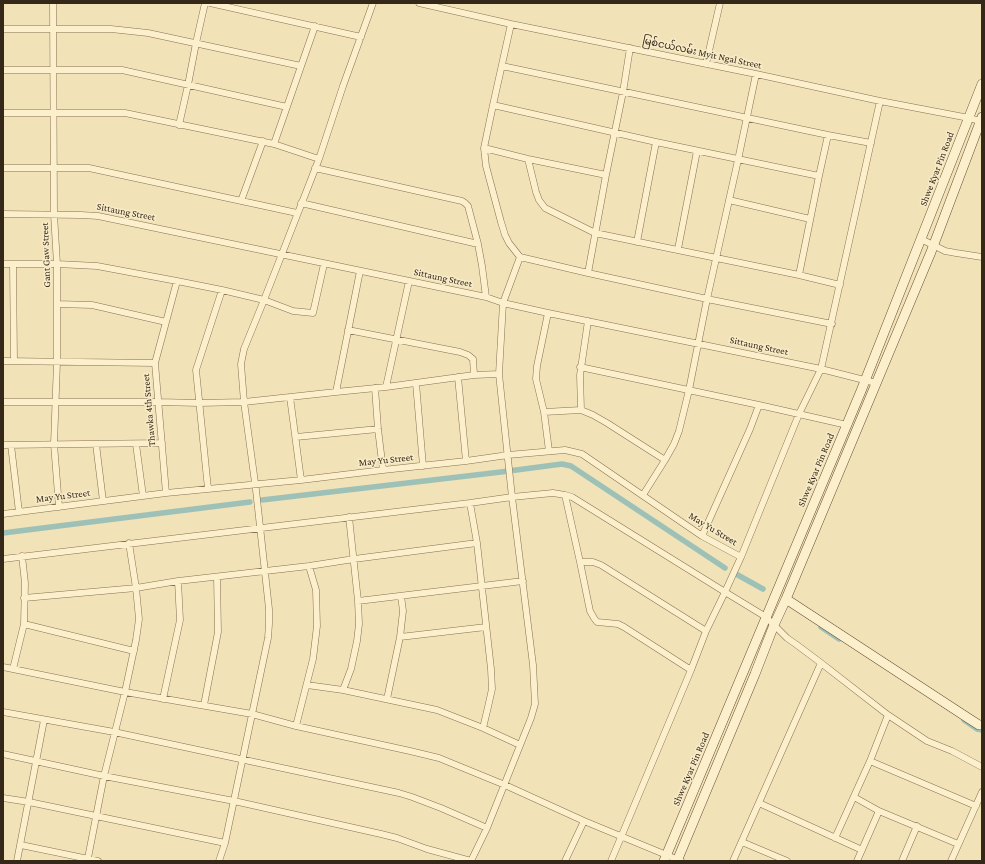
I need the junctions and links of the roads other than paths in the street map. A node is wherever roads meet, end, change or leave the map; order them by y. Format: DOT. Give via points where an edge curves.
graph roads {
  1 [pos="53,3"];
  2 [pos="205,3"];
  3 [pos="210,3"];
  4 [pos="373,3"];
  5 [pos="419,3"];
  6 [pos="720,3"];
  7 [pos="511,24"];
  8 [pos="314,26"];
  9 [pos="3,29"];
  10 [pos="53,29"];
  11 [pos="361,36"];
  12 [pos="196,43"];
  13 [pos="630,48"];
  14 [pos="706,64"];
  15 [pos="301,66"];
  16 [pos="502,66"];
  17 [pos="3,70"];
  18 [pos="54,70"];
  19 [pos="756,74"];
  20 [pos="982,84"];
  21 [pos="188,85"];
  22 [pos="623,92"];
  23 [pos="880,101"];
  24 [pos="492,105"];
  25 [pos="287,107"];
  26 [pos="3,113"];
  27 [pos="54,113"];
  28 [pos="747,117"];
  29 [pos="969,118"];
  30 [pos="981,119"];
  31 [pos="179,125"];
  32 [pos="615,133"];
  33 [pos="828,135"];
  34 [pos="263,141"];
  35 [pos="656,142"];
  36 [pos="871,143"];
  37 [pos="274,144"];
  38 [pos="484,148"];
  39 [pos="697,151"];
  40 [pos="319,159"];
  41 [pos="528,159"];
  42 [pos="738,160"];
  43 [pos="3,168"];
  44 [pos="54,168"];
  45 [pos="315,168"];
  46 [pos="606,175"];
  47 [pos="819,176"];
  48 [pos="729,200"];
  49 [pos="241,201"];
  50 [pos="301,203"];
  51 [pos="297,213"];
  52 [pos="3,214"];
  53 [pos="54,214"];
  54 [pos="810,219"];
  55 [pos="595,233"];
  56 [pos="921,239"];
  57 [pos="637,242"];
  58 [pos="478,244"];
  59 [pos="933,245"];
  60 [pos="678,249"];
  61 [pos="281,254"];
  62 [pos="520,257"];
  63 [pos="717,257"];
  64 [pos="982,257"];
  65 [pos="3,264"];
  66 [pos="14,264"];
  67 [pos="57,264"];
  68 [pos="324,264"];
  69 [pos="360,271"];
  70 [pos="588,273"];
  71 [pos="799,274"];
  72 [pos="177,281"];
  73 [pos="409,281"];
  74 [pos="840,285"];
  75 [pos="222,290"];
  76 [pos="486,297"];
  77 [pos="707,299"];
  78 [pos="264,300"];
  79 [pos="503,303"];
  80 [pos="57,304"];
  81 [pos="548,313"];
  82 [pos="588,321"];
  83 [pos="166,322"];
  84 [pos="832,324"];
  85 [pos="348,330"];
  86 [pos="397,339"];
  87 [pos="698,344"];
  88 [pos="3,361"];
  89 [pos="14,361"];
  90 [pos="57,362"];
  91 [pos="155,363"];
  92 [pos="580,367"];
  93 [pos="822,369"];
  94 [pos="499,374"];
  95 [pos="474,375"];
  96 [pos="458,377"];
  97 [pos="865,380"];
  98 [pos="416,383"];
  99 [pos="876,384"];
  100 [pos="386,387"];
  101 [pos="375,388"];
  102 [pos="689,390"];
  103 [pos="336,392"];
  104 [pos="290,397"];
  105 [pos="55,401"];
  106 [pos="3,402"];
  107 [pos="158,402"];
  108 [pos="244,402"];
  109 [pos="199,403"];
  110 [pos="759,405"];
  111 [pos="581,410"];
  112 [pos="544,412"];
  113 [pos="799,414"];
  114 [pos="847,425"];
  115 [pos="378,429"];
  116 [pos="296,437"];
  117 [pos="162,443"];
  118 [pos="54,444"];
  119 [pos="96,444"];
  120 [pos="136,444"];
  121 [pos="3,445"];
  122 [pos="11,445"];
  123 [pos="549,451"];
  124 [pos="508,455"];
  125 [pos="665,460"];
  126 [pos="466,461"];
  127 [pos="423,466"];
  128 [pos="383,470"];
  129 [pos="302,480"];
  130 [pos="255,484"];
  131 [pos="208,488"];
  132 [pos="166,493"];
  133 [pos="565,495"];
  134 [pos="143,496"];
  135 [pos="643,496"];
  136 [pos="512,497"];
  137 [pos="103,501"];
  138 [pos="470,503"];
  139 [pos="59,507"];
  140 [pos="19,512"];
  141 [pos="3,514"];
  142 [pos="349,517"];
  143 [pos="260,528"];
  144 [pos="702,536"];
  145 [pos="129,543"];
  146 [pos="477,543"];
  147 [pos="22,556"];
  148 [pos="741,557"];
  149 [pos="3,559"];
  150 [pos="354,559"];
  151 [pos="580,562"];
  152 [pos="309,566"];
  153 [pos="264,571"];
  154 [pos="217,577"];
  155 [pos="178,581"];
  156 [pos="523,581"];
  157 [pos="481,586"];
  158 [pos="136,588"];
  159 [pos="725,592"];
  160 [pos="401,596"];
  161 [pos="24,598"];
  162 [pos="786,599"];
  163 [pos="358,601"];
  164 [pos="766,617"];
  165 [pos="24,624"];
  166 [pos="774,625"];
  167 [pos="486,627"];
  168 [pos="706,631"];
  169 [pos="400,637"];
  170 [pos="134,651"];
  171 [pos="821,662"];
  172 [pos="3,667"];
  173 [pos="13,669"];
  174 [pos="691,670"];
  175 [pos="307,685"];
  176 [pos="343,690"];
  177 [pos="125,692"];
  178 [pos="164,699"];
  179 [pos="387,699"];
  180 [pos="204,705"];
  181 [pos="3,712"];
  182 [pos="252,714"];
  183 [pos="888,715"];
  184 [pos="44,720"];
  185 [pos="982,725"];
  186 [pos="296,726"];
  187 [pos="483,728"];
  188 [pos="114,732"];
  189 [pos="520,745"];
  190 [pos="3,754"];
  191 [pos="242,760"];
  192 [pos="36,761"];
  193 [pos="870,761"];
  194 [pos="982,766"];
  195 [pos="104,776"];
  196 [pos="505,785"];
  197 [pos="982,792"];
  198 [pos="854,797"];
  199 [pos="3,798"];
  200 [pos="234,801"];
  201 [pos="29,802"];
  202 [pos="759,803"];
  203 [pos="976,806"];
  204 [pos="879,811"];
  205 [pos="96,817"];
  206 [pos="584,821"];
  207 [pos="917,826"];
  208 [pos="487,828"];
  209 [pos="621,837"];
  210 [pos="835,838"];
  211 [pos="742,842"];
  212 [pos="225,843"];
  213 [pos="958,844"];
  214 [pos="21,845"];
  215 [pos="862,850"];
  216 [pos="88,858"];
  217 [pos="666,858"];
  218 [pos="679,860"];
  219 [pos="17,861"];
  220 [pos="98,861"];
  221 [pos="219,861"];
  222 [pos="471,861"];
  223 [pos="565,861"];
  224 [pos="611,861"];
  225 [pos="733,861"];
  226 [pos="787,861"];
  227 [pos="857,861"];
  228 [pos="902,861"];
  229 [pos="951,861"];
  1 -- 10 [label="street, Gant Gaw Street"];
  2 -- 12 [label="street"];
  3 -- 8 [label="street"];
  4 -- 11 [label="street"];
  5 -- 7 [label="street, မြစ်ငယ်လမ်း Myit Ngal Street"];
  6 -- 14 [label="street"];
  7 -- 13 [label="street, မြစ်ငယ်လမ်း Myit Ngal Street"];
  7 -- 16 [label="street"];
  8 -- 11 [label="street"];
  8 -- 15 [label="street"];
  9 -- 10 [label="street"];
  10 -- 12 [label="street" via="130,30"];
  10 -- 18 [label="street, Gant Gaw Street"];
  11 -- 40 [label="street"];
  12 -- 15 [label="street"];
  12 -- 21 [label="street"];
  13 -- 14 [label="street, မြစ်ငယ်လမ်း Myit Ngal Street"];
  13 -- 22 [label="street"];
  14 -- 19 [label="street, မြစ်ငယ်လမ်း Myit Ngal Street"];
  15 -- 25 [label="street"];
  16 -- 22 [label="street"];
  16 -- 24 [label="street"];
  17 -- 18 [label="street"];
  18 -- 21 [label="street" via="122,70"];
  18 -- 27 [label="street, Gant Gaw Street"];
  19 -- 23 [label="street, မြစ်ငယ်လမ်း Myit Ngal Street"];
  19 -- 28 [label="street"];
  20 -- 29 [label="street, Shwe Kyar Pin Road"];
  21 -- 25 [label="street"];
  21 -- 31 [label="street"];
  22 -- 28 [label="street"];
  22 -- 32 [label="street"];
  23 -- 29 [label="street, မြစ်ငယ်လမ်း Myit Ngal Street"];
  23 -- 36 [label="street"];
  24 -- 32 [label="street"];
  24 -- 38 [label="street"];
  25 -- 37 [label="street"];
  26 -- 27 [label="street"];
  27 -- 31 [label="street" via="124,113"];
  27 -- 44 [label="street, Gant Gaw Street"];
  28 -- 33 [label="street"];
  28 -- 42 [label="street"];
  29 -- 30 [label="street, မြစ်ငယ်လမ်း Myit Ngal Street"];
  29 -- 56 [label="street, Shwe Kyar Pin Road"];
  30 -- 59 [label="street"];
  31 -- 34 [label="street"];
  32 -- 35 [label="street"];
  32 -- 46 [label="street"];
  33 -- 36 [label="street"];
  33 -- 47 [label="street"];
  34 -- 37 [label="street"];
  34 -- 49 [label="street"];
  35 -- 39 [label="street"];
  35 -- 57 [label="street"];
  36 -- 74 [label="street"];
  37 -- 40 [label="street"];
  38 -- 41 [label="street"];
  38 -- 62 [label="street" via="500,222 509,243"];
  39 -- 42 [label="street"];
  39 -- 60 [label="street"];
  40 -- 45 [label="street"];
  41 -- 46 [label="street"];
  41 -- 55 [label="street" via="536,192 545,208"];
  42 -- 47 [label="street"];
  42 -- 48 [label="street"];
  43 -- 44 [label="street"];
  44 -- 49 [label="street" via="89,168"];
  44 -- 53 [label="street, Gant Gaw Street"];
  45 -- 50 [label="street"];
  45 -- 58 [label="street" via="462,201 468,206"];
  46 -- 55 [label="street"];
  47 -- 54 [label="street"];
  48 -- 54 [label="street"];
  48 -- 63 [label="street"];
  49 -- 51 [label="street"];
  50 -- 51 [label="street"];
  50 -- 58 [label="street"];
  51 -- 61 [label="street"];
  52 -- 53 [label="street, Sittaung Street"];
  53 -- 61 [label="street, Sittaung Street" via="98,216"];
  53 -- 67 [label="street, Gant Gaw Street"];
  54 -- 71 [label="street"];
  55 -- 57 [label="street"];
  55 -- 70 [label="street"];
  56 -- 59 [label="street"];
  56 -- 97 [label="street, Shwe Kyar Pin Road"];
  57 -- 60 [label="street"];
  58 -- 76 [label="street"];
  59 -- 64 [label="street" via="956,254"];
  59 -- 99 [label="street"];
  60 -- 63 [label="street"];
  61 -- 68 [label="street, Sittaung Street"];
  61 -- 78 [label="street"];
  62 -- 70 [label="street"];
  62 -- 79 [label="street"];
  63 -- 71 [label="street"];
  63 -- 77 [label="street"];
  65 -- 66 [label="street"];
  66 -- 67 [label="street"];
  66 -- 89 [label="street"];
  67 -- 72 [label="street" via="97,266"];
  67 -- 80 [label="street, Gant Gaw Street"];
  68 -- 69 [label="street, Sittaung Street"];
  68 -- 78 [label="street" via="313,313 293,311"];
  69 -- 73 [label="street, Sittaung Street"];
  69 -- 85 [label="street"];
  70 -- 77 [label="street"];
  71 -- 74 [label="street"];
  72 -- 75 [label="street"];
  72 -- 83 [label="street, Thawka 4th Street"];
  73 -- 76 [label="street, Sittaung Street"];
  73 -- 86 [label="street"];
  74 -- 84 [label="street"];
  75 -- 78 [label="street"];
  75 -- 109 [label="street" via="196,370"];
  76 -- 79 [label="street, Sittaung Street"];
  77 -- 84 [label="street"];
  77 -- 87 [label="street"];
  78 -- 108 [label="street" via="244,349 241,364"];
  79 -- 81 [label="street, Sittaung Street"];
  79 -- 94 [label="street"];
  80 -- 83 [label="street" via="92,305"];
  80 -- 90 [label="street, Gant Gaw Street"];
  81 -- 82 [label="street, Sittaung Street"];
  81 -- 112 [label="street" via="536,372"];
  82 -- 87 [label="street, Sittaung Street"];
  82 -- 92 [label="street"];
  83 -- 91 [label="street, Thawka 4th Street"];
  84 -- 93 [label="street"];
  85 -- 86 [label="street"];
  85 -- 103 [label="street"];
  86 -- 95 [label="street" via="468,355 473,359"];
  86 -- 100 [label="street"];
  87 -- 93 [label="street, Sittaung Street"];
  87 -- 102 [label="street"];
  88 -- 89 [label="street"];
  89 -- 90 [label="street"];
  90 -- 91 [label="street"];
  90 -- 105 [label="street, Gant Gaw Street"];
  91 -- 107 [label="street, Thawka 4th Street"];
  92 -- 102 [label="street"];
  92 -- 111 [label="street"];
  93 -- 97 [label="street, Sittaung Street"];
  93 -- 113 [label="street"];
  94 -- 95 [label="street"];
  94 -- 124 [label="street"];
  95 -- 96 [label="street"];
  96 -- 98 [label="street"];
  96 -- 126 [label="street"];
  97 -- 99 [label="street, Sittaung Street"];
  97 -- 114 [label="street, Shwe Kyar Pin Road"];
  98 -- 100 [label="street"];
  98 -- 127 [label="street"];
  99 -- 162 [label="street"];
  100 -- 101 [label="street"];
  101 -- 103 [label="street"];
  101 -- 115 [label="street"];
  102 -- 110 [label="street"];
  102 -- 125 [label="street" via="679,431"];
  103 -- 104 [label="street"];
  104 -- 108 [label="street"];
  104 -- 116 [label="street"];
  105 -- 106 [label="street"];
  105 -- 107 [label="street"];
  105 -- 118 [label="street, Gant Gaw Street"];
  107 -- 109 [label="street"];
  107 -- 117 [label="street, Thawka 4th Street"];
  108 -- 109 [label="street"];
  108 -- 130 [label="street"];
  109 -- 131 [label="street"];
  110 -- 113 [label="street"];
  110 -- 144 [label="street"];
  111 -- 112 [label="street"];
  111 -- 125 [label="street" via="607,423"];
  112 -- 123 [label="street"];
  113 -- 114 [label="street"];
  113 -- 148 [label="street"];
  114 -- 164 [label="street, Shwe Kyar Pin Road"];
  115 -- 116 [label="street"];
  115 -- 128 [label="street"];
  116 -- 129 [label="street"];
  117 -- 120 [label="street"];
  117 -- 132 [label="street, Thawka 4th Street"];
  118 -- 119 [label="street"];
  118 -- 122 [label="street"];
  118 -- 139 [label="street, Gant Gaw Street"];
  119 -- 120 [label="street"];
  119 -- 137 [label="street"];
  120 -- 134 [label="street"];
  121 -- 122 [label="street"];
  122 -- 140 [label="street"];
  123 -- 124 [label="street, May Yu Street"];
  123 -- 135 [label="street, May Yu Street" via="565,450 582,454"];
  124 -- 126 [label="street, May Yu Street"];
  124 -- 136 [label="street"];
  125 -- 135 [label="street"];
  126 -- 127 [label="street, May Yu Street"];
  127 -- 128 [label="street, May Yu Street"];
  128 -- 129 [label="street, May Yu Street"];
  129 -- 130 [label="street, May Yu Street"];
  130 -- 131 [label="street, May Yu Street"];
  130 -- 143 [label="street"];
  131 -- 132 [label="street, May Yu Street"];
  132 -- 134 [label="street, May Yu Street"];
  133 -- 136 [label="street" via="553,493"];
  133 -- 151 [label="street"];
  133 -- 159 [label="street"];
  134 -- 137 [label="street, May Yu Street"];
  135 -- 144 [label="street, May Yu Street"];
  136 -- 138 [label="street"];
  136 -- 156 [label="street"];
  137 -- 139 [label="street, May Yu Street"];
  138 -- 142 [label="street"];
  138 -- 146 [label="street"];
  139 -- 140 [label="street, May Yu Street"];
  140 -- 141 [label="street, May Yu Street"];
  142 -- 143 [label="street"];
  142 -- 150 [label="street"];
  143 -- 145 [label="street"];
  143 -- 153 [label="street"];
  144 -- 148 [label="street, May Yu Street"];
  145 -- 147 [label="street"];
  145 -- 158 [label="street"];
  146 -- 150 [label="street"];
  146 -- 157 [label="street"];
  147 -- 149 [label="street"];
  147 -- 161 [label="street"];
  148 -- 159 [label="street"];
  150 -- 152 [label="street"];
  150 -- 163 [label="street"];
  151 -- 168 [label="street" via="601,565"];
  151 -- 174 [label="street" via="590,611 598,622 624,627"];
  152 -- 153 [label="street"];
  152 -- 175 [label="street" via="316,590 317,626"];
  153 -- 154 [label="street"];
  153 -- 182 [label="street" via="269,609 268,638"];
  154 -- 155 [label="street"];
  154 -- 180 [label="street" via="218,632"];
  155 -- 158 [label="street"];
  155 -- 178 [label="street" via="180,620"];
  156 -- 157 [label="street"];
  156 -- 189 [label="street" via="535,704"];
  157 -- 160 [label="street"];
  157 -- 167 [label="street"];
  158 -- 161 [label="street"];
  158 -- 170 [label="street" via="139,618"];
  159 -- 164 [label="street"];
  159 -- 168 [label="street"];
  160 -- 163 [label="street"];
  160 -- 169 [label="street" via="403,611"];
  161 -- 165 [label="street"];
  162 -- 166 [label="street"];
  162 -- 185 [label="street"];
  163 -- 176 [label="street" via="357,641 352,669"];
  164 -- 166 [label="street"];
  164 -- 217 [label="street, Shwe Kyar Pin Road"];
  165 -- 170 [label="street"];
  165 -- 173 [label="street"];
  166 -- 171 [label="street" via="792,642"];
  166 -- 218 [label="street"];
  167 -- 169 [label="street"];
  167 -- 187 [label="street" via="492,689"];
  168 -- 174 [label="street"];
  169 -- 179 [label="street"];
  170 -- 177 [label="street"];
  171 -- 183 [label="street"];
  171 -- 202 [label="street"];
  172 -- 173 [label="street"];
  173 -- 177 [label="street"];
  174 -- 209 [label="street"];
  175 -- 176 [label="street"];
  175 -- 186 [label="street"];
  176 -- 179 [label="street"];
  177 -- 178 [label="street"];
  177 -- 188 [label="street"];
  178 -- 180 [label="street"];
  179 -- 187 [label="street" via="437,710"];
  180 -- 182 [label="street"];
  181 -- 184 [label="street"];
  182 -- 186 [label="street"];
  182 -- 191 [label="street"];
  183 -- 193 [label="street"];
  183 -- 194 [label="street" via="927,741"];
  184 -- 188 [label="street"];
  184 -- 192 [label="street"];
  186 -- 196 [label="street" via="425,754"];
  187 -- 189 [label="street"];
  188 -- 191 [label="street"];
  188 -- 195 [label="street"];
  189 -- 196 [label="street"];
  190 -- 192 [label="street"];
  191 -- 200 [label="street"];
  191 -- 208 [label="street" via="412,797"];
  192 -- 195 [label="street"];
  192 -- 201 [label="street"];
  193 -- 198 [label="street"];
  193 -- 203 [label="street"];
  195 -- 200 [label="street"];
  195 -- 205 [label="street"];
  196 -- 206 [label="street"];
  196 -- 208 [label="street"];
  197 -- 203 [label="street"];
  198 -- 204 [label="street"];
  198 -- 210 [label="street"];
  199 -- 201 [label="street"];
  200 -- 212 [label="street"];
  200 -- 222 [label="street" via="398,838"];
  201 -- 205 [label="street"];
  201 -- 214 [label="street"];
  202 -- 210 [label="street"];
  202 -- 211 [label="street"];
  203 -- 213 [label="street"];
  204 -- 207 [label="street"];
  204 -- 215 [label="street"];
  205 -- 212 [label="street"];
  205 -- 216 [label="street"];
  206 -- 209 [label="street"];
  206 -- 223 [label="street"];
  207 -- 213 [label="street"];
  207 -- 228 [label="street"];
  208 -- 222 [label="street"];
  209 -- 217 [label="street"];
  209 -- 224 [label="street"];
  210 -- 215 [label="street"];
  211 -- 225 [label="street"];
  211 -- 226 [label="street"];
  212 -- 221 [label="street"];
  213 -- 229 [label="street"];
  214 -- 216 [label="street"];
  214 -- 219 [label="street"];
  215 -- 227 [label="street"];
  216 -- 220 [label="street"];
  217 -- 218 [label="street"];
}
